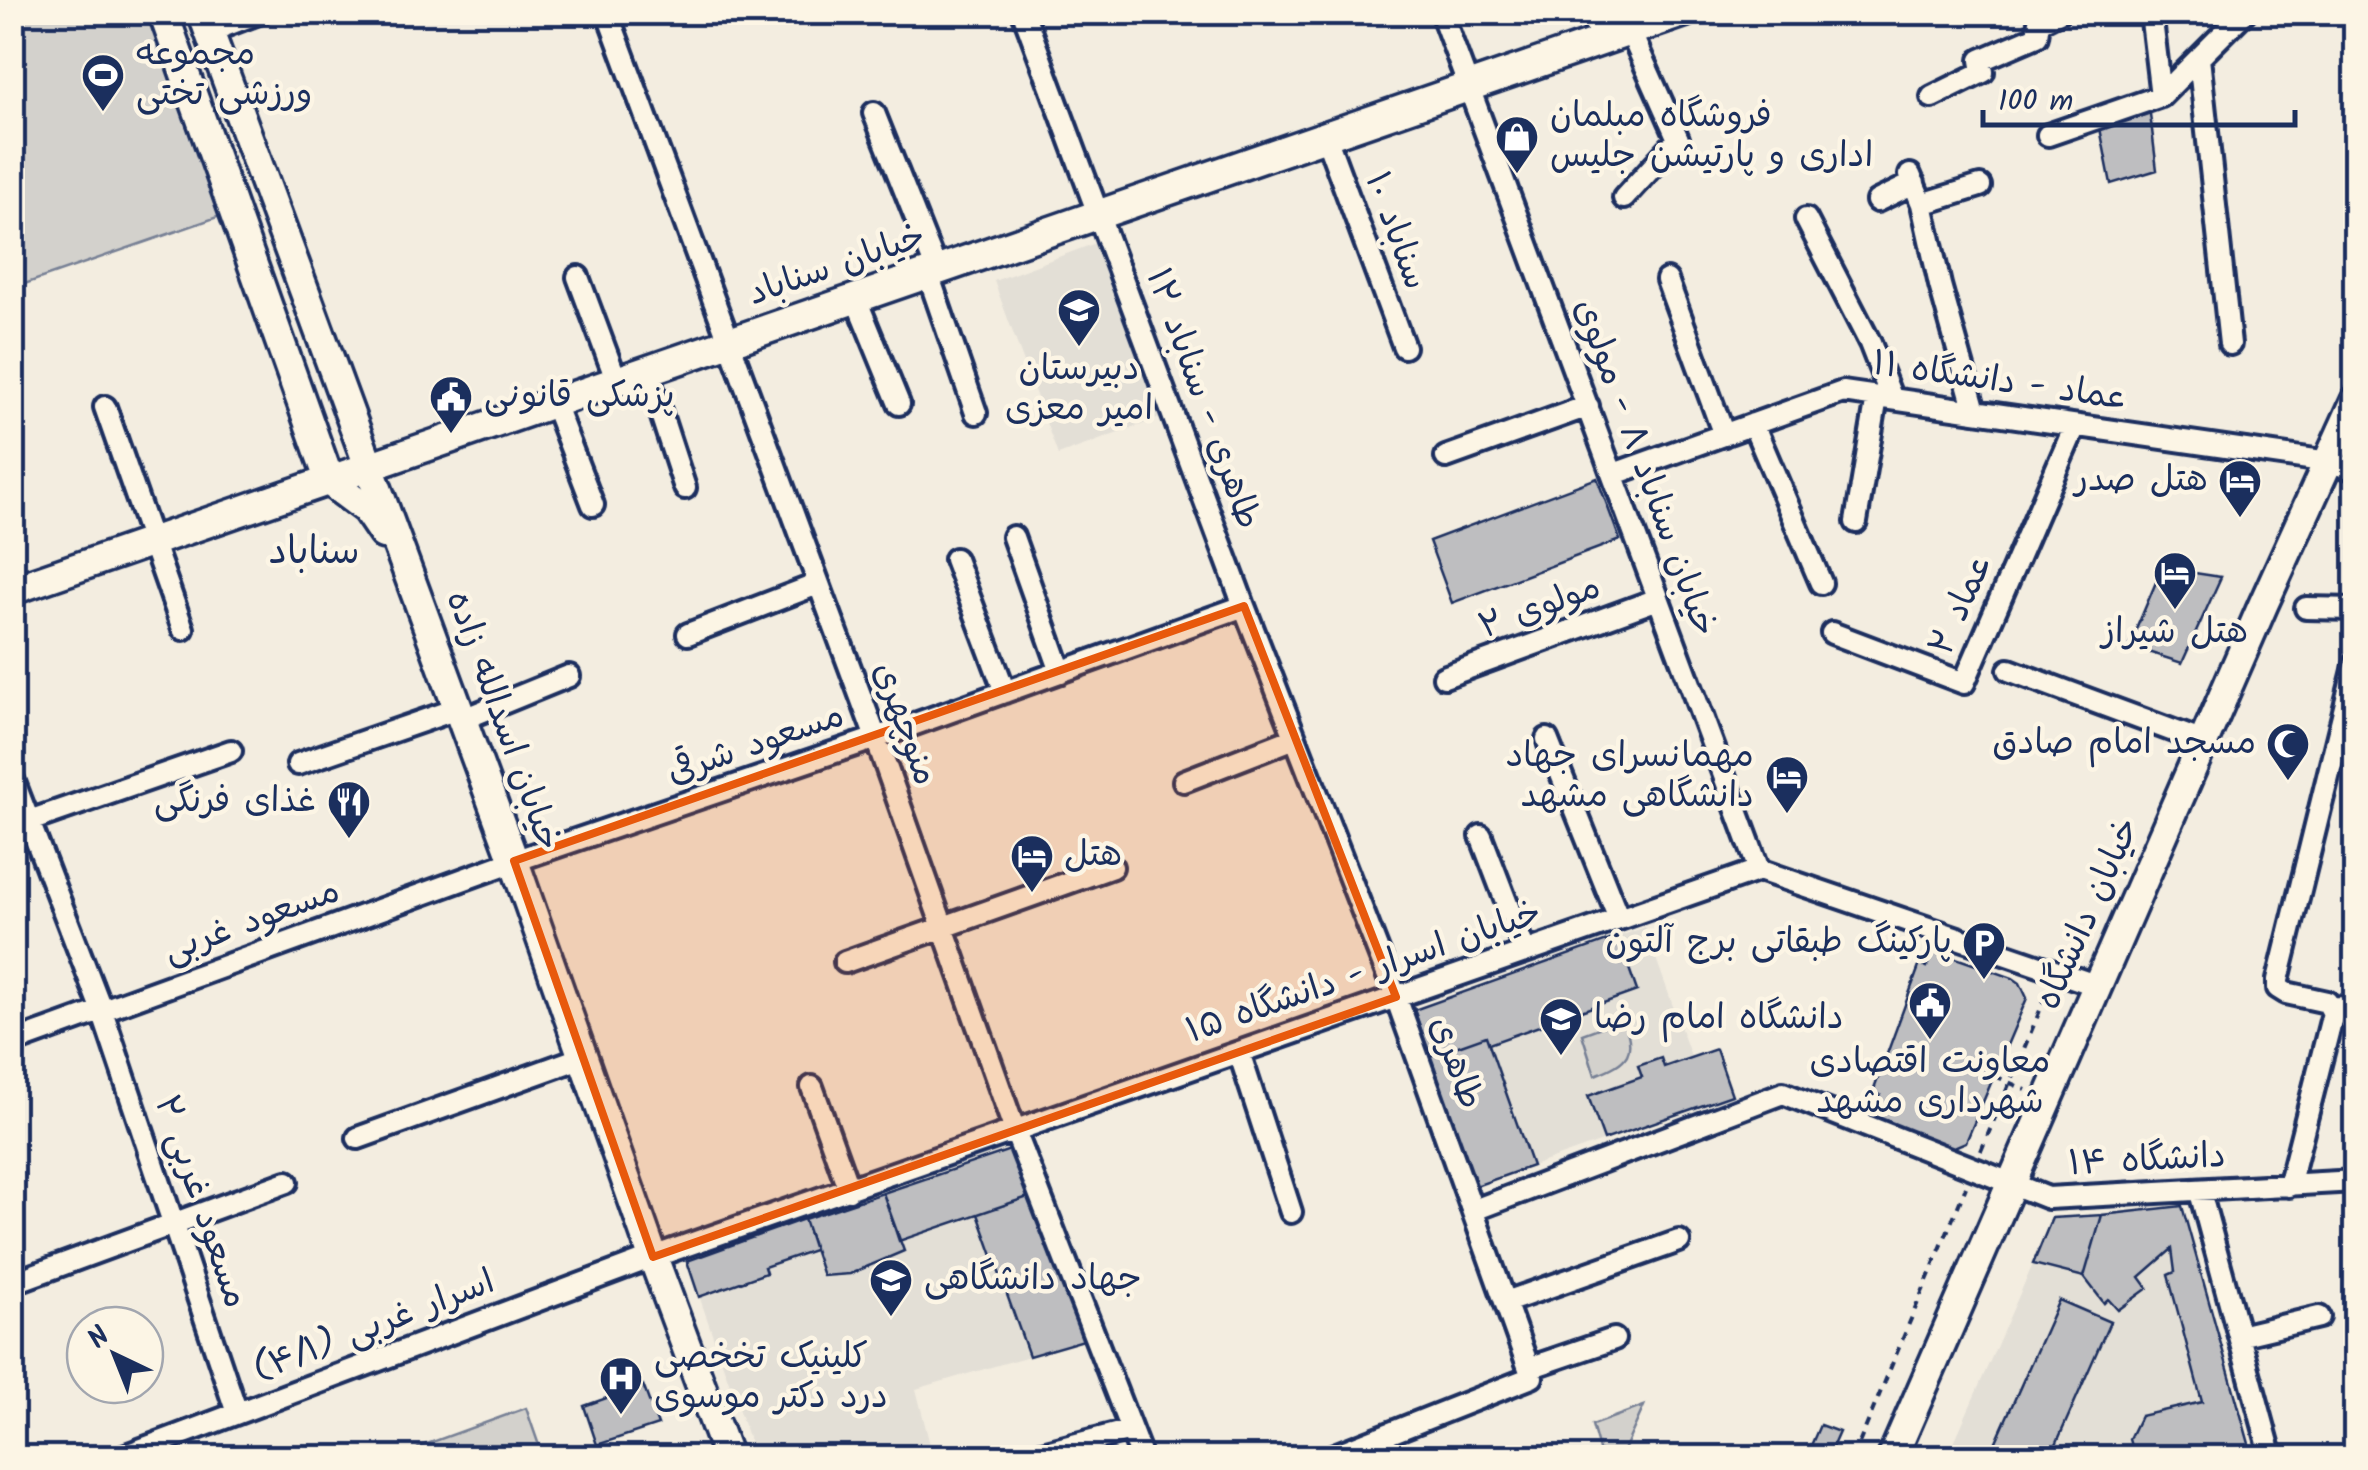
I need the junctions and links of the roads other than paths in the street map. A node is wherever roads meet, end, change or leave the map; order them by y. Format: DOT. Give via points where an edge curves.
graph roads {
  1 [pos="163,12"];
  2 [pos="261,12"];
  3 [pos="607,12"];
  4 [pos="1023,12"];
  5 [pos="1440,12"];
  6 [pos="1591,12"];
  7 [pos="1685,12"];
  8 [pos="2059,12"];
  9 [pos="2150,12"];
  10 [pos="2244,12"];
  11 [pos="205,22"];
  12 [pos="1630,31"];
  13 [pos="1601,41"];
  14 [pos="2200,58"];
  15 [pos="1469,87"];
  16 [pos="2161,96"];
  17 [pos="1932,97"];
  18 [pos="874,114"];
  19 [pos="2048,134"];
  20 [pos="1326,137"];
  21 [pos="1980,186"];
  22 [pos="1624,198"];
  23 [pos="1877,201"];
  24 [pos="1922,204"];
  25 [pos="1099,215"];
  26 [pos="1806,220"];
  27 [pos="932,273"];
  28 [pos="578,277"];
  29 [pos="1667,280"];
  30 [pos="856,299"];
  31 [pos="729,343"];
  32 [pos="2230,344"];
  33 [pos="1404,347"];
  34 [pos="647,371"];
  35 [pos="617,382"];
  36 [pos="1884,398"];
  37 [pos="2356,400"];
  38 [pos="554,403"];
  39 [pos="899,404"];
  40 [pos="1588,406"];
  41 [pos="105,408"];
  42 [pos="1975,412"];
  43 [pos="976,413"];
  44 [pos="1753,424"];
  45 [pos="2075,426"];
  46 [pos="1724,435"];
  47 [pos="1446,457"];
  48 [pos="2342,466"];
  49 [pos="368,468"];
  50 [pos="1614,474"];
  51 [pos="330,482"];
  52 [pos="684,488"];
  53 [pos="593,505"];
  54 [pos="1856,522"];
  55 [pos="1013,537"];
  56 [pos="152,542"];
  57 [pos="955,559"];
  58 [pos="406,569"];
  59 [pos="818,584"];
  60 [pos="1821,584"];
  61 [pos="12,590"];
  62 [pos="1658,599"];
  63 [pos="1244,606"];
  64 [pos="2306,608"];
  65 [pos="2356,609"];
  66 [pos="183,629"];
  67 [pos="1832,633"];
  68 [pos="688,634"];
  69 [pos="2356,662"];
  70 [pos="2010,670"];
  71 [pos="1062,672"];
  72 [pos="569,676"];
  73 [pos="1444,677"];
  74 [pos="1005,692"];
  75 [pos="459,715"];
  76 [pos="876,738"];
  77 [pos="1295,738"];
  78 [pos="1547,739"];
  79 [pos="2206,742"];
  80 [pos="231,751"];
  81 [pos="298,764"];
  82 [pos="12,777"];
  83 [pos="1184,781"];
  84 [pos="21,825"];
  85 [pos="1481,836"];
  86 [pos="514,861"];
  87 [pos="1112,867"];
  88 [pos="1759,870"];
  89 [pos="1618,918"];
  90 [pos="942,925"];
  91 [pos="1525,950"];
  92 [pos="845,962"];
  93 [pos="2098,986"];
  94 [pos="1396,997"];
  95 [pos="2332,1007"];
  96 [pos="2356,1008"];
  97 [pos="102,1011"];
  98 [pos="12,1043"];
  99 [pos="1239,1052"];
  100 [pos="583,1057"];
  101 [pos="812,1087"];
  102 [pos="1015,1131"];
  103 [pos="358,1138"];
  104 [pos="2356,1180"];
  105 [pos="287,1182"];
  106 [pos="2012,1182"];
  107 [pos="2289,1186"];
  108 [pos="849,1190"];
  109 [pos="2200,1192"];
  110 [pos="1474,1210"];
  111 [pos="1291,1212"];
  112 [pos="173,1222"];
  113 [pos="1679,1241"];
  114 [pos="653,1257"];
  115 [pos="12,1283"];
  116 [pos="1506,1302"];
  117 [pos="2319,1317"];
  118 [pos="2239,1336"];
  119 [pos="1614,1339"];
  120 [pos="1530,1373"];
  121 [pos="237,1413"];
  122 [pos="1131,1430"];
  123 [pos="2356,1455"];
  124 [pos="118,1458"];
  125 [pos="728,1458"];
  126 [pos="1023,1458"];
  127 [pos="1142,1458"];
  128 [pos="1327,1458"];
  129 [pos="1892,1458"];
  130 [pos="2272,1458"];
  131 [pos="2347,1458"];
  1 -- 51 [label="main road"];
  2 -- 11 [label="street"];
  3 -- 31 [label="street, منوچهری"];
  4 -- 25 [label="street, طاهری - سناباد ۱۲"];
  5 -- 15 [label="street, خیابان سناباد ۸ - مولوی"];
  6 -- 13 [label="street"];
  7 -- 12 [label="main road, خیابان سناباد"];
  8 -- 17 [label="street" via="2039,22 2037,36 1981,60 1982,72"];
  9 -- 16 [label="street"];
  10 -- 14 [label="street"];
  11 -- 49 [label="main road, خیابان اسدالله زاده"];
  12 -- 13 [label="main road, خیابان سناباد"];
  12 -- 22 [label="street" via="1678,139"];
  13 -- 15 [label="main road, خیابان سناباد"];
  14 -- 16 [label="street"];
  14 -- 32 [label="street"];
  15 -- 20 [label="main road, خیابان سناباد"];
  15 -- 40 [label="street, خیابان سناباد ۸ - مولوی"];
  16 -- 19 [label="street"];
  18 -- 27 [label="street"];
  20 -- 25 [label="main road, خیابان سناباد"];
  20 -- 33 [label="street, سناباد ۱۰"];
  21 -- 24 [label="street"];
  23 -- 24 [label="street" via="1912,179"];
  24 -- 42 [label="street"];
  25 -- 27 [label="main road, خیابان سناباد"];
  25 -- 63 [label="street, طاهری - سناباد ۱۲"];
  26 -- 36 [label="street" via="1870,344"];
  27 -- 30 [label="main road, خیابان سناباد"];
  27 -- 43 [label="street"];
  28 -- 35 [label="street"];
  29 -- 46 [label="street"];
  30 -- 31 [label="main road, خیابان سناباد"];
  30 -- 39 [label="street"];
  31 -- 34 [label="main road, خیابان سناباد"];
  31 -- 59 [label="street, منوچهری"];
  34 -- 35 [label="main road, خیابان سناباد"];
  34 -- 52 [label="street"];
  35 -- 38 [label="main road, خیابان سناباد"];
  36 -- 42 [label="street, عماد - دانشگاه ۱۱"];
  36 -- 44 [label="street, عماد - دانشگاه ۱۱" via="1843,392"];
  36 -- 54 [label="street"];
  37 -- 48 [label="main road, خیابان دانشگاه"];
  38 -- 49 [label="main road, خیابان سناباد"];
  38 -- 53 [label="street"];
  40 -- 47 [label="street"];
  40 -- 50 [label="street, خیابان سناباد ۸ - مولوی"];
  41 -- 56 [label="street"];
  42 -- 45 [label="street, عماد - دانشگاه ۱۱"];
  44 -- 46 [label="street, عماد - دانشگاه ۱۱"];
  44 -- 60 [label="street"];
  45 -- 48 [label="street, عماد - دانشگاه ۱۱"];
  45 -- 67 [label="street, عماد ۲" via="1964,682"];
  46 -- 50 [label="street, عماد - دانشگاه ۱۱"];
  48 -- 79 [label="main road, خیابان دانشگاه" via="2263,605"];
  49 -- 51 [label="main road, خیابان سناباد"];
  49 -- 58 [label="main road, خیابان اسدالله زاده"];
  50 -- 62 [label="street, خیابان سناباد ۸ - مولوی"];
  51 -- 56 [label="main road, خیابان سناباد"];
  51 -- 58 [label="main road" via="366,509"];
  55 -- 71 [label="street"];
  56 -- 61 [label="main road, خیابان سناباد"];
  56 -- 66 [label="street"];
  57 -- 74 [label="street"];
  58 -- 75 [label="main road, خیابان اسدالله زاده"];
  59 -- 68 [label="street"];
  59 -- 76 [label="street, منوچهری"];
  62 -- 73 [label="street, مولوی ۲"];
  62 -- 88 [label="street, خیابان سناباد ۸ - مولوی"];
  63 -- 71 [label="street, مسعود شرقی"];
  63 -- 77 [label="street, طاهری"];
  64 -- 65 [label="street"];
  69 -- 95 [label="street" via="2278,980 2286,994"];
  70 -- 79 [label="street"];
  71 -- 74 [label="street, مسعود شرقی"];
  72 -- 75 [label="street"];
  74 -- 76 [label="street, مسعود شرقی"];
  75 -- 81 [label="street"];
  75 -- 86 [label="main road, خیابان اسدالله زاده"];
  76 -- 86 [label="street, مسعود شرقی"];
  76 -- 90 [label="street, منوچهری"];
  77 -- 83 [label="street"];
  77 -- 94 [label="street, طاهری"];
  78 -- 89 [label="street"];
  79 -- 93 [label="main road, خیابان دانشگاه"];
  80 -- 84 [label="street"];
  82 -- 84 [label="street, مسعود غربی ۲"];
  84 -- 97 [label="street, مسعود غربی ۲"];
  85 -- 91 [label="street"];
  86 -- 97 [label="street, مسعود غربی"];
  86 -- 100 [label="main road, خیابان اسدالله زاده"];
  87 -- 90 [label="street"];
  88 -- 89 [label="street, خیابان اسرار - دانشگاه ۱۵"];
  88 -- 93 [label="street"];
  89 -- 91 [label="street, خیابان اسرار - دانشگاه ۱۵"];
  90 -- 92 [label="street"];
  90 -- 102 [label="street, منوچهری"];
  91 -- 94 [label="street, خیابان اسرار - دانشگاه ۱۵"];
  93 -- 106 [label="main road, خیابان دانشگاه"];
  94 -- 99 [label="street, خیابان اسرار - دانشگاه ۱۵"];
  94 -- 110 [label="street, طاهری"];
  95 -- 96 [label="street"];
  95 -- 107 [label="street"];
  97 -- 98 [label="street, مسعود غربی"];
  97 -- 112 [label="street, مسعود غربی ۲"];
  99 -- 102 [label="street, خیابان اسرار - دانشگاه ۱۵"];
  99 -- 111 [label="street"];
  100 -- 103 [label="street"];
  100 -- 114 [label="main road, خیابان اسدالله زاده"];
  101 -- 108 [label="street"];
  102 -- 108 [label="street, خیابان اسرار - دانشگاه ۱۵"];
  102 -- 122 [label="street, منوچهری"];
  104 -- 107 [label="street, دانشگاه ۱۴"];
  105 -- 112 [label="street"];
  106 -- 109 [label="street, دانشگاه ۱۴" via="2048,1198"];
  106 -- 110 [label="street, دانشگاه ۱۴" via="1783,1093"];
  106 -- 129 [label="main road, خیابان دانشگاه"];
  107 -- 109 [label="street, دانشگاه ۱۴"];
  108 -- 114 [label="street, خیابان اسرار - دانشگاه ۱۵"];
  109 -- 118 [label="street"];
  110 -- 116 [label="street, طاهری"];
  112 -- 115 [label="street"];
  112 -- 121 [label="street, مسعود غربی ۲"];
  113 -- 116 [label="street"];
  114 -- 121 [label="street, اسرار غربی (۴/۱)"];
  114 -- 125 [label="main road, خیابان اسدالله زاده"];
  116 -- 120 [label="street, طاهری"];
  117 -- 118 [label="street"];
  118 -- 130 [label="street"];
  119 -- 120 [label="street"];
  120 -- 128 [label="street"];
  121 -- 124 [label="street, اسرار غربی (۴/۱)"];
  122 -- 126 [label="street"];
  122 -- 127 [label="street, منوچهری"];
  123 -- 131 [label="street"];
}
